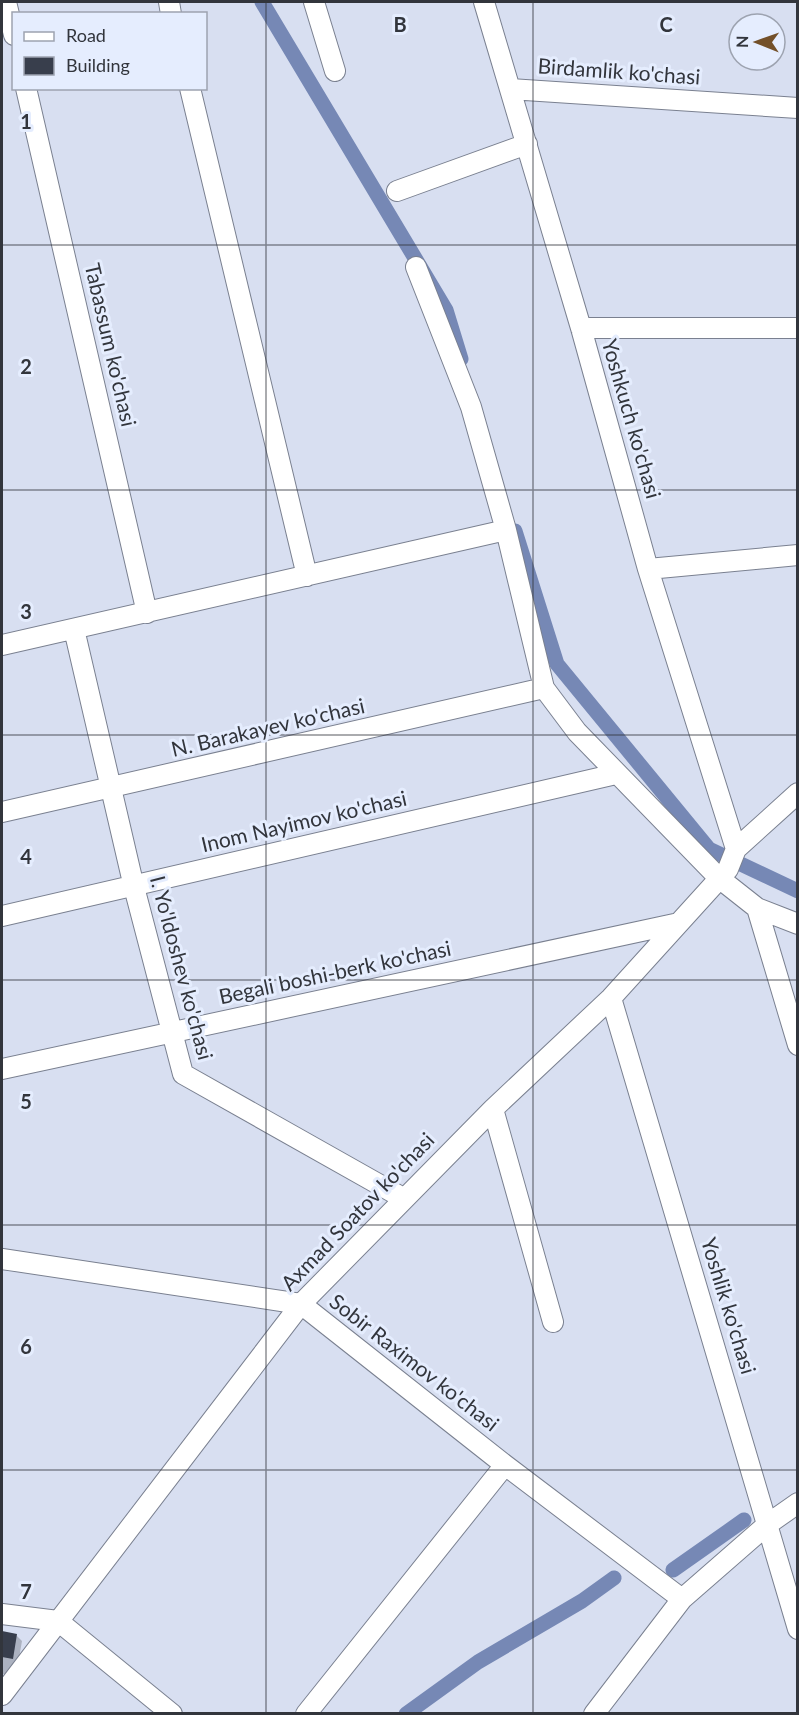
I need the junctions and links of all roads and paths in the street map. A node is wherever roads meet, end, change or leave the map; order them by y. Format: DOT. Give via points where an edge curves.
graph roads {
  1 [pos="6,2"];
  2 [pos="314,2"];
  3 [pos="484,2"];
  4 [pos="12,27"];
  5 [pos="335,71"];
  6 [pos="510,89"];
  7 [pos="26,90"];
  8 [pos="189,90"];
  9 [pos="798,108"];
  10 [pos="526,144"];
  11 [pos="397,191"];
  12 [pos="416,267"];
  13 [pos="581,328"];
  14 [pos="798,328"];
  15 [pos="506,530"];
  16 [pos="798,555"];
  17 [pos="648,569"];
  18 [pos="307,576"];
  19 [pos="147,612"];
  20 [pos="74,629"];
  21 [pos="2,645"];
  22 [pos="544,688"];
  23 [pos="616,774"];
  24 [pos="111,789"];
  25 [pos="798,793"];
  26 [pos="2,812"];
  27 [pos="729,864"];
  28 [pos="134,886"];
  29 [pos="757,908"];
  30 [pos="2,916"];
  31 [pos="679,923"];
  32 [pos="798,924"];
  33 [pos="611,998"];
  34 [pos="172,1033"];
  35 [pos="798,1045"];
  36 [pos="2,1068"];
  37 [pos="493,1109"];
  38 [pos="403,1198"];
  39 [pos="2,1259"];
  40 [pos="301,1304"];
  41 [pos="553,1322"];
  42 [pos="505,1465"];
  43 [pos="798,1503"];
  44 [pos="768,1524"];
  45 [pos="682,1599"];
  46 [pos="2,1614"];
  47 [pos="58,1621"];
  48 [pos="798,1629"];
  49 [pos="2,1695"];
  50 [pos="172,1713"];
  51 [pos="306,1713"];
  52 [pos="594,1713"];
  1 -- 4 [label="street"];
  2 -- 5 [label="street"];
  3 -- 6 [label="street, Yoshkuch ko'chasi"];
  6 -- 9 [label="street, Birdamlik ko'chasi"];
  6 -- 10 [label="street, Yoshkuch ko'chasi"];
  7 -- 19 [label="street, Tabassum ko'chasi"];
  8 -- 18 [label="street"];
  10 -- 11 [label="street"];
  10 -- 13 [label="street, Yoshkuch ko'chasi"];
  12 -- 15 [label="street" via="471,407"];
  13 -- 14 [label="street"];
  13 -- 17 [label="street, Yoshkuch ko'chasi"];
  15 -- 18 [label="street"];
  15 -- 22 [label="street"];
  16 -- 17 [label="street"];
  17 -- 27 [label="street, Yoshkuch ko'chasi"];
  18 -- 19 [label="street"];
  19 -- 20 [label="street"];
  20 -- 21 [label="street"];
  20 -- 24 [label="street, I. Yo'ldoshev ko'chasi"];
  22 -- 23 [label="street"];
  22 -- 24 [label="street, N. Barakayev ko'chasi"];
  23 -- 27 [label="street"];
  23 -- 28 [label="street, Inom Nayimov ko'chasi"];
  24 -- 26 [label="street, N. Barakayev ko'chasi"];
  24 -- 28 [label="street, I. Yo'ldoshev ko'chasi"];
  25 -- 27 [label="street, Axmad Soatov ko'chasi"];
  27 -- 29 [label="street"];
  27 -- 31 [label="street, Axmad Soatov ko'chasi"];
  28 -- 30 [label="street, Inom Nayimov ko'chasi"];
  28 -- 34 [label="street, I. Yo'ldoshev ko'chasi"];
  29 -- 32 [label="street"];
  29 -- 35 [label="street"];
  31 -- 33 [label="street, Axmad Soatov ko'chasi"];
  31 -- 34 [label="street, Begali boshi-berk ko'chasi"];
  33 -- 37 [label="street, Axmad Soatov ko'chasi"];
  33 -- 44 [label="street, Yoshlik ko'chasi"];
  34 -- 36 [label="street, Begali boshi-berk ko'chasi"];
  34 -- 38 [label="street, I. Yo'ldoshev ko'chasi" via="183,1074"];
  37 -- 38 [label="street, Axmad Soatov ko'chasi"];
  37 -- 41 [label="street"];
  38 -- 40 [label="street, Axmad Soatov ko'chasi"];
  39 -- 40 [label="street, Sobir Raximov ko'chasi"];
  40 -- 42 [label="street, Sobir Raximov ko'chasi"];
  40 -- 47 [label="street, Axmad Soatov ko'chasi"];
  42 -- 45 [label="street, Sobir Raximov ko'chasi"];
  42 -- 51 [label="street"];
  43 -- 44 [label="street"];
  44 -- 45 [label="street"];
  44 -- 48 [label="street, Yoshlik ko'chasi"];
  45 -- 52 [label="street"];
  46 -- 47 [label="street"];
  47 -- 49 [label="street, Axmad Soatov ko'chasi"];
  47 -- 50 [label="street"];
}
